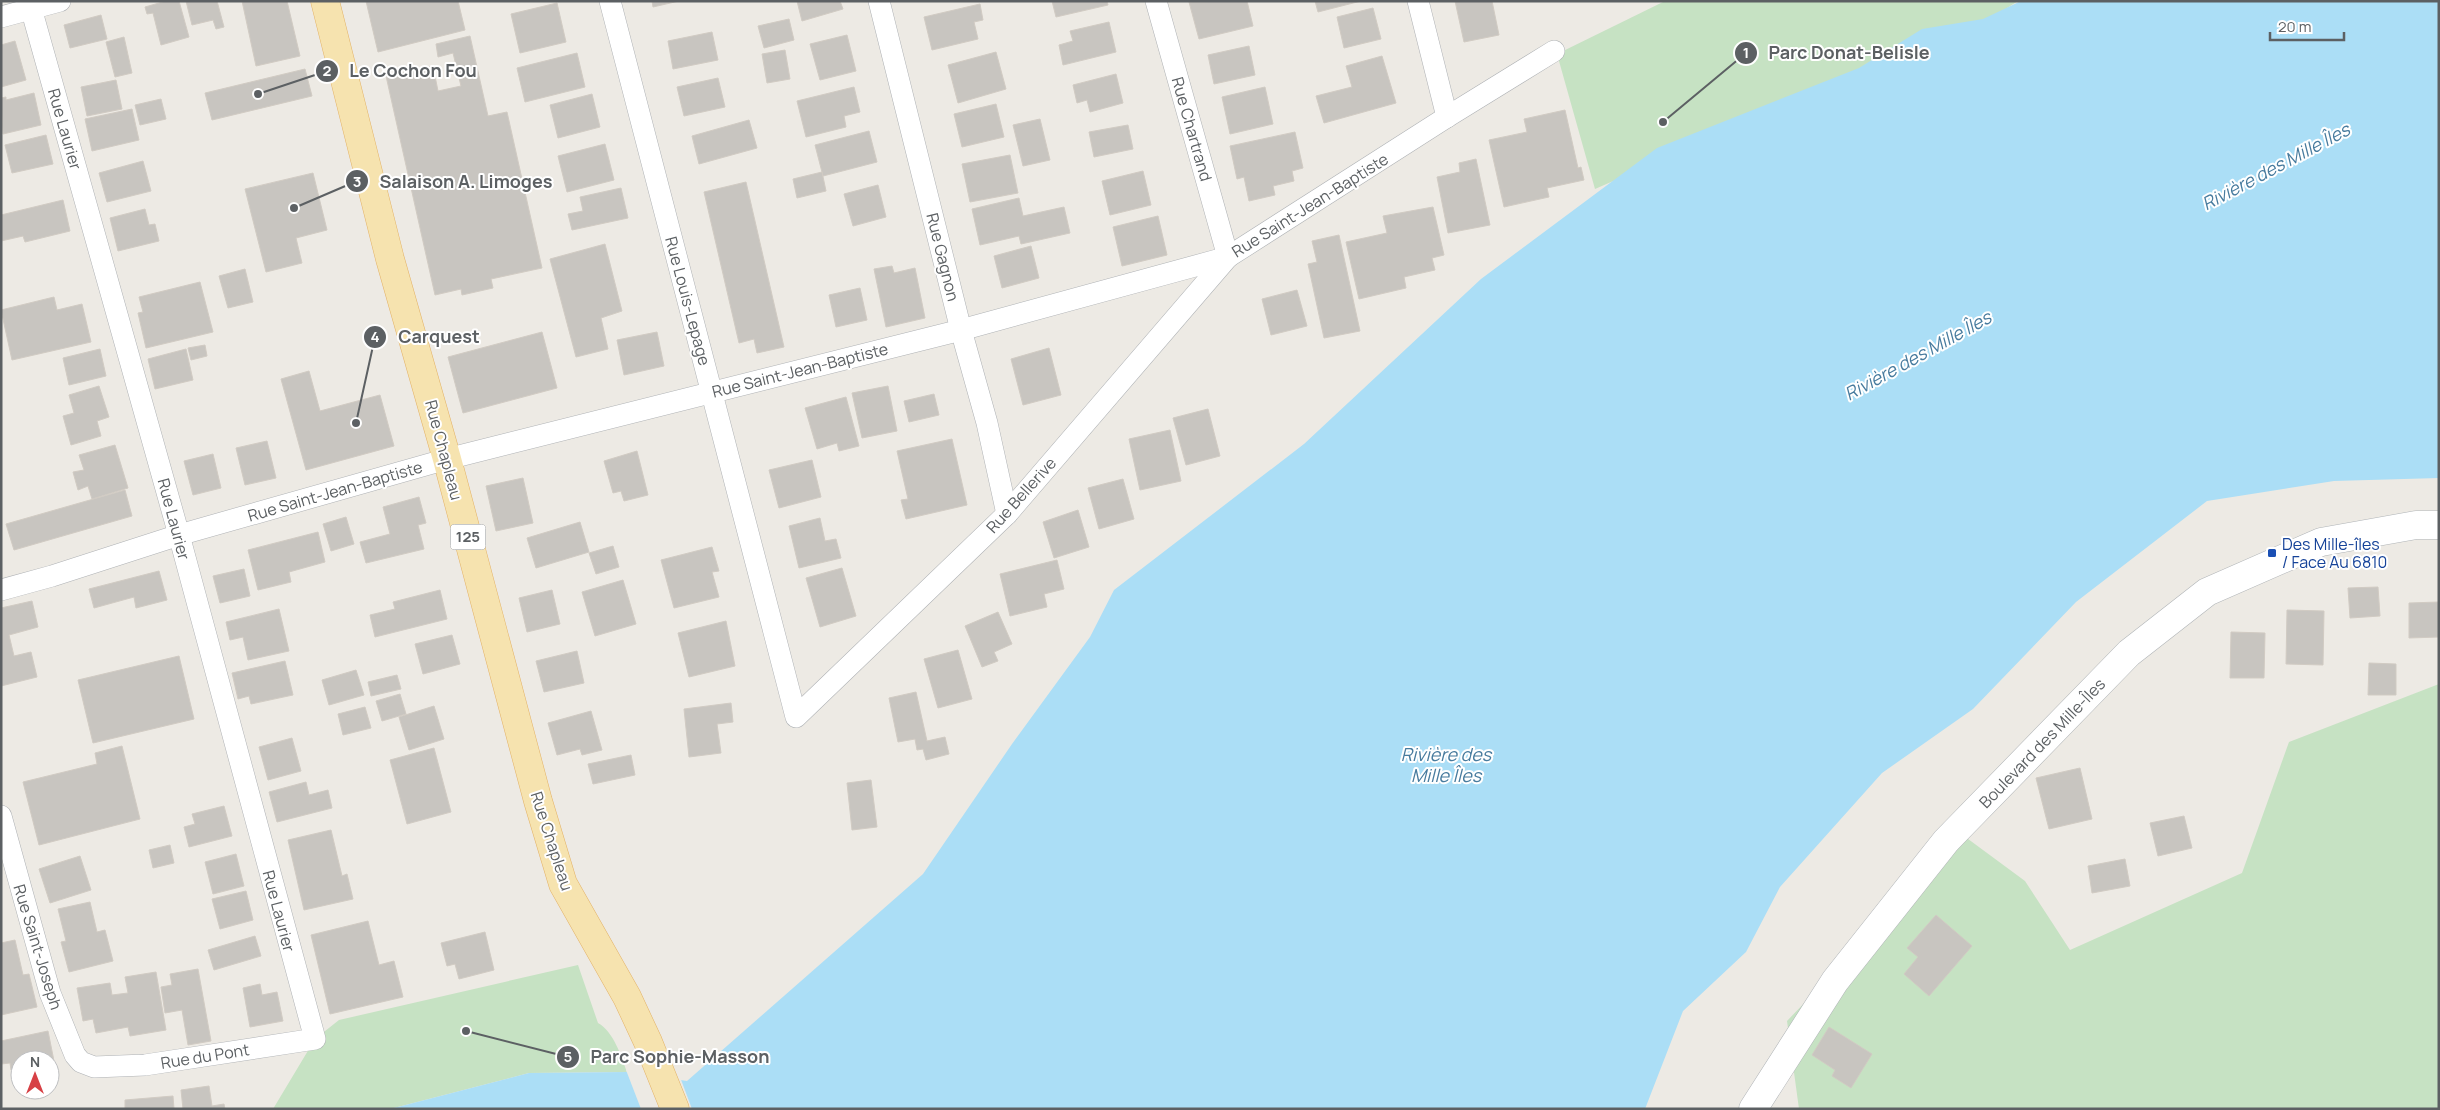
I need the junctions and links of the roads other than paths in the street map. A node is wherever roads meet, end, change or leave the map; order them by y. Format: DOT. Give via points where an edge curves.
graph roads {
  1 [pos="60,1"];
  2 [pos="325,1"];
  3 [pos="610,1"];
  4 [pos="879,1"];
  5 [pos="1156,1"];
  6 [pos="1418,1"];
  7 [pos="30,5"];
  8 [pos="1,17"];
  9 [pos="1554,51"];
  10 [pos="1447,117"];
  11 [pos="1228,257"];
  12 [pos="961,330"];
  13 [pos="712,392"];
  14 [pos="447,459"];
  15 [pos="1006,514"];
  16 [pos="2439,525"];
  17 [pos="179,536"];
  18 [pos="1,590"];
  19 [pos="796,717"];
  20 [pos="1,816"];
  21 [pos="315,1039"];
  22 [pos="94,1067"];
  23 [pos="675,1109"];
  24 [pos="1753,1109"];
  1 -- 7 [label="street"];
  2 -- 14 [label="main road, Rue Chapleau / 125" via="390,259"];
  3 -- 13 [label="street, Rue Louis-Lepage"];
  4 -- 12 [label="street, Rue Gagnon"];
  5 -- 11 [label="street, Rue Chartrand"];
  6 -- 10 [label="street"];
  7 -- 8 [label="street"];
  7 -- 17 [label="street, Rue Laurier"];
  9 -- 10 [label="street, Rue Saint-Jean-Baptiste"];
  10 -- 11 [label="street, Rue Saint-Jean-Baptiste"];
  11 -- 12 [label="street, Rue Saint-Jean-Baptiste"];
  11 -- 15 [label="street, Rue Bellerive"];
  12 -- 13 [label="street, Rue Saint-Jean-Baptiste"];
  12 -- 15 [label="street, Rue Gagnon" via="987,423"];
  13 -- 14 [label="street, Rue Saint-Jean-Baptiste"];
  13 -- 19 [label="street, Rue Louis-Lepage"];
  14 -- 17 [label="street, Rue Saint-Jean-Baptiste"];
  14 -- 23 [label="main road, Rue Chapleau / 125" via="563,884 620,983"];
  15 -- 19 [label="street, Rue Bellerive"];
  16 -- 24 [label="street, Boulevard des Mille-Îles" via="2416,525 2321,542 2207,592 2129,653 1946,841 1835,981"];
  17 -- 18 [label="street, Rue Saint-Jean-Baptiste"];
  17 -- 21 [label="street, Rue Laurier"];
  20 -- 22 [label="street, Rue Saint-Joseph" via="50,993 75,1055 81,1062"];
  21 -- 22 [label="street, Rue du Pont" via="145,1065"];
}
